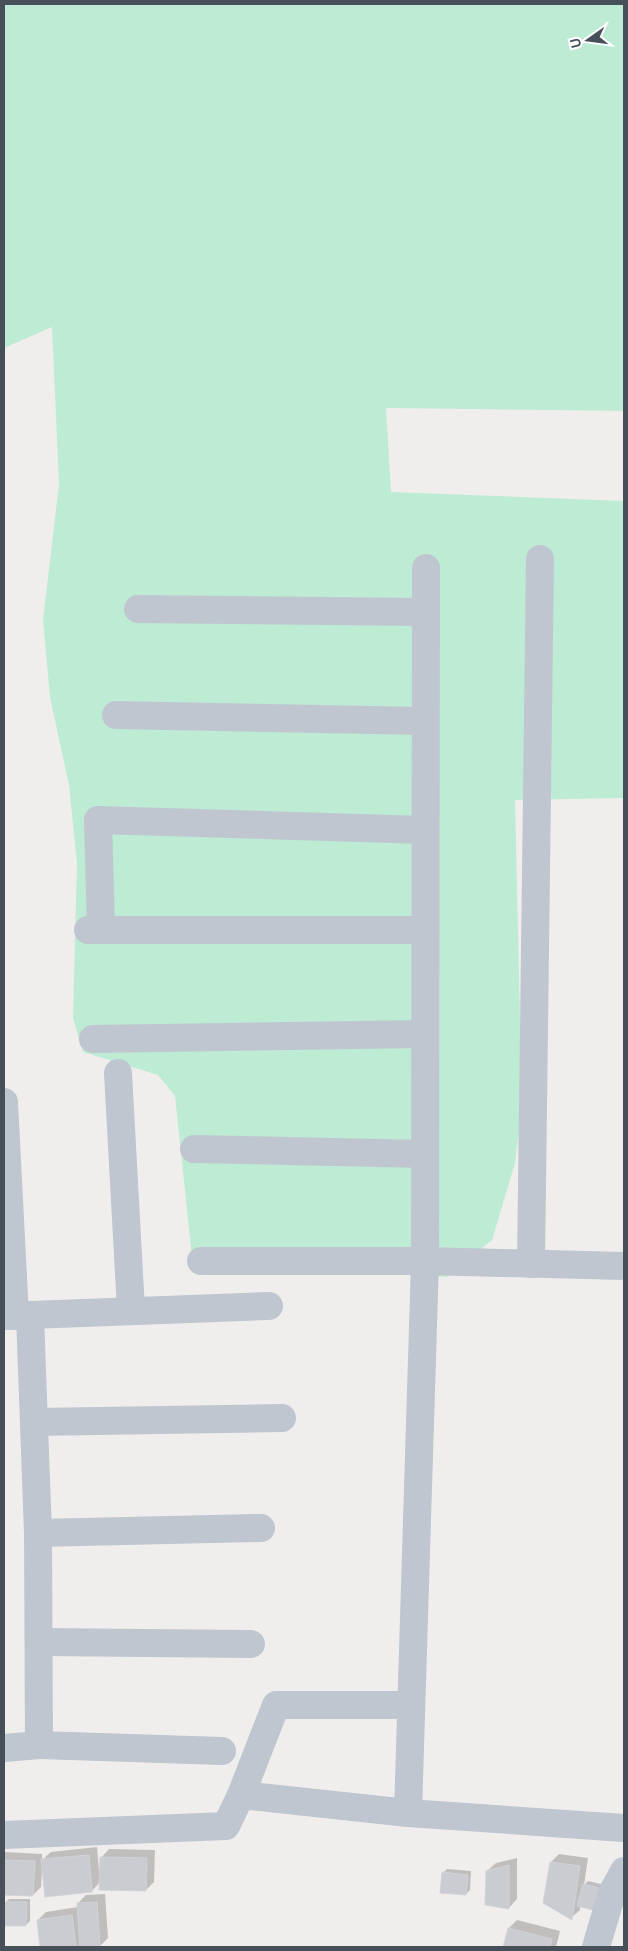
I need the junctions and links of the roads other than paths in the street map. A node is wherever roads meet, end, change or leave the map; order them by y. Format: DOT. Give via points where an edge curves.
graph roads {
  1 [pos="540,559"];
  2 [pos="426,568"];
  3 [pos="138,609"];
  4 [pos="425,612"];
  5 [pos="116,715"];
  6 [pos="425,721"];
  7 [pos="425,830"];
  8 [pos="425,930"];
  9 [pos="425,1034"];
  10 [pos="94,1038"];
  11 [pos="118,1073"];
  12 [pos="4,1102"];
  13 [pos="194,1149"];
  14 [pos="425,1154"];
  15 [pos="201,1261"];
  16 [pos="425,1261"];
  17 [pos="531,1264"];
  18 [pos="624,1266"];
  19 [pos="269,1306"];
  20 [pos="131,1310"];
  21 [pos="16,1316"];
  22 [pos="282,1418"];
  23 [pos="34,1422"];
  24 [pos="261,1528"];
  25 [pos="38,1533"];
  26 [pos="40,1642"];
  27 [pos="252,1644"];
  28 [pos="411,1705"];
  29 [pos="40,1745"];
  30 [pos="4,1748"];
  31 [pos="222,1751"];
  32 [pos="241,1795"];
  33 [pos="408,1813"];
  34 [pos="624,1828"];
  35 [pos="4,1835"];
  36 [pos="624,1872"];
  37 [pos="596,1947"];
  1 -- 17 [label="street"];
  2 -- 4 [label="street"];
  3 -- 4 [label="street"];
  4 -- 6 [label="street"];
  5 -- 6 [label="street"];
  6 -- 7 [label="street"];
  7 -- 8 [label="street"];
  7 -- 8 [label="street" via="98,820 95,930"];
  8 -- 9 [label="street"];
  9 -- 10 [label="street"];
  9 -- 14 [label="street"];
  11 -- 20 [label="street"];
  12 -- 21 [label="street"];
  13 -- 14 [label="street"];
  14 -- 16 [label="street"];
  15 -- 16 [label="street"];
  16 -- 17 [label="street"];
  16 -- 28 [label="street"];
  17 -- 18 [label="street"];
  19 -- 20 [label="street"];
  20 -- 21 [label="street"];
  21 -- 23 [label="street"];
  22 -- 23 [label="street"];
  23 -- 25 [label="street"];
  24 -- 25 [label="street"];
  25 -- 26 [label="street"];
  26 -- 27 [label="street"];
  26 -- 29 [label="street"];
  28 -- 32 [label="street" via="276,1705"];
  28 -- 33 [label="street"];
  29 -- 30 [label="street"];
  29 -- 31 [label="street"];
  32 -- 33 [label="street"];
  32 -- 35 [label="street" via="226,1826"];
  33 -- 34 [label="street"];
  36 -- 37 [label="street" via="612,1893"];
}
